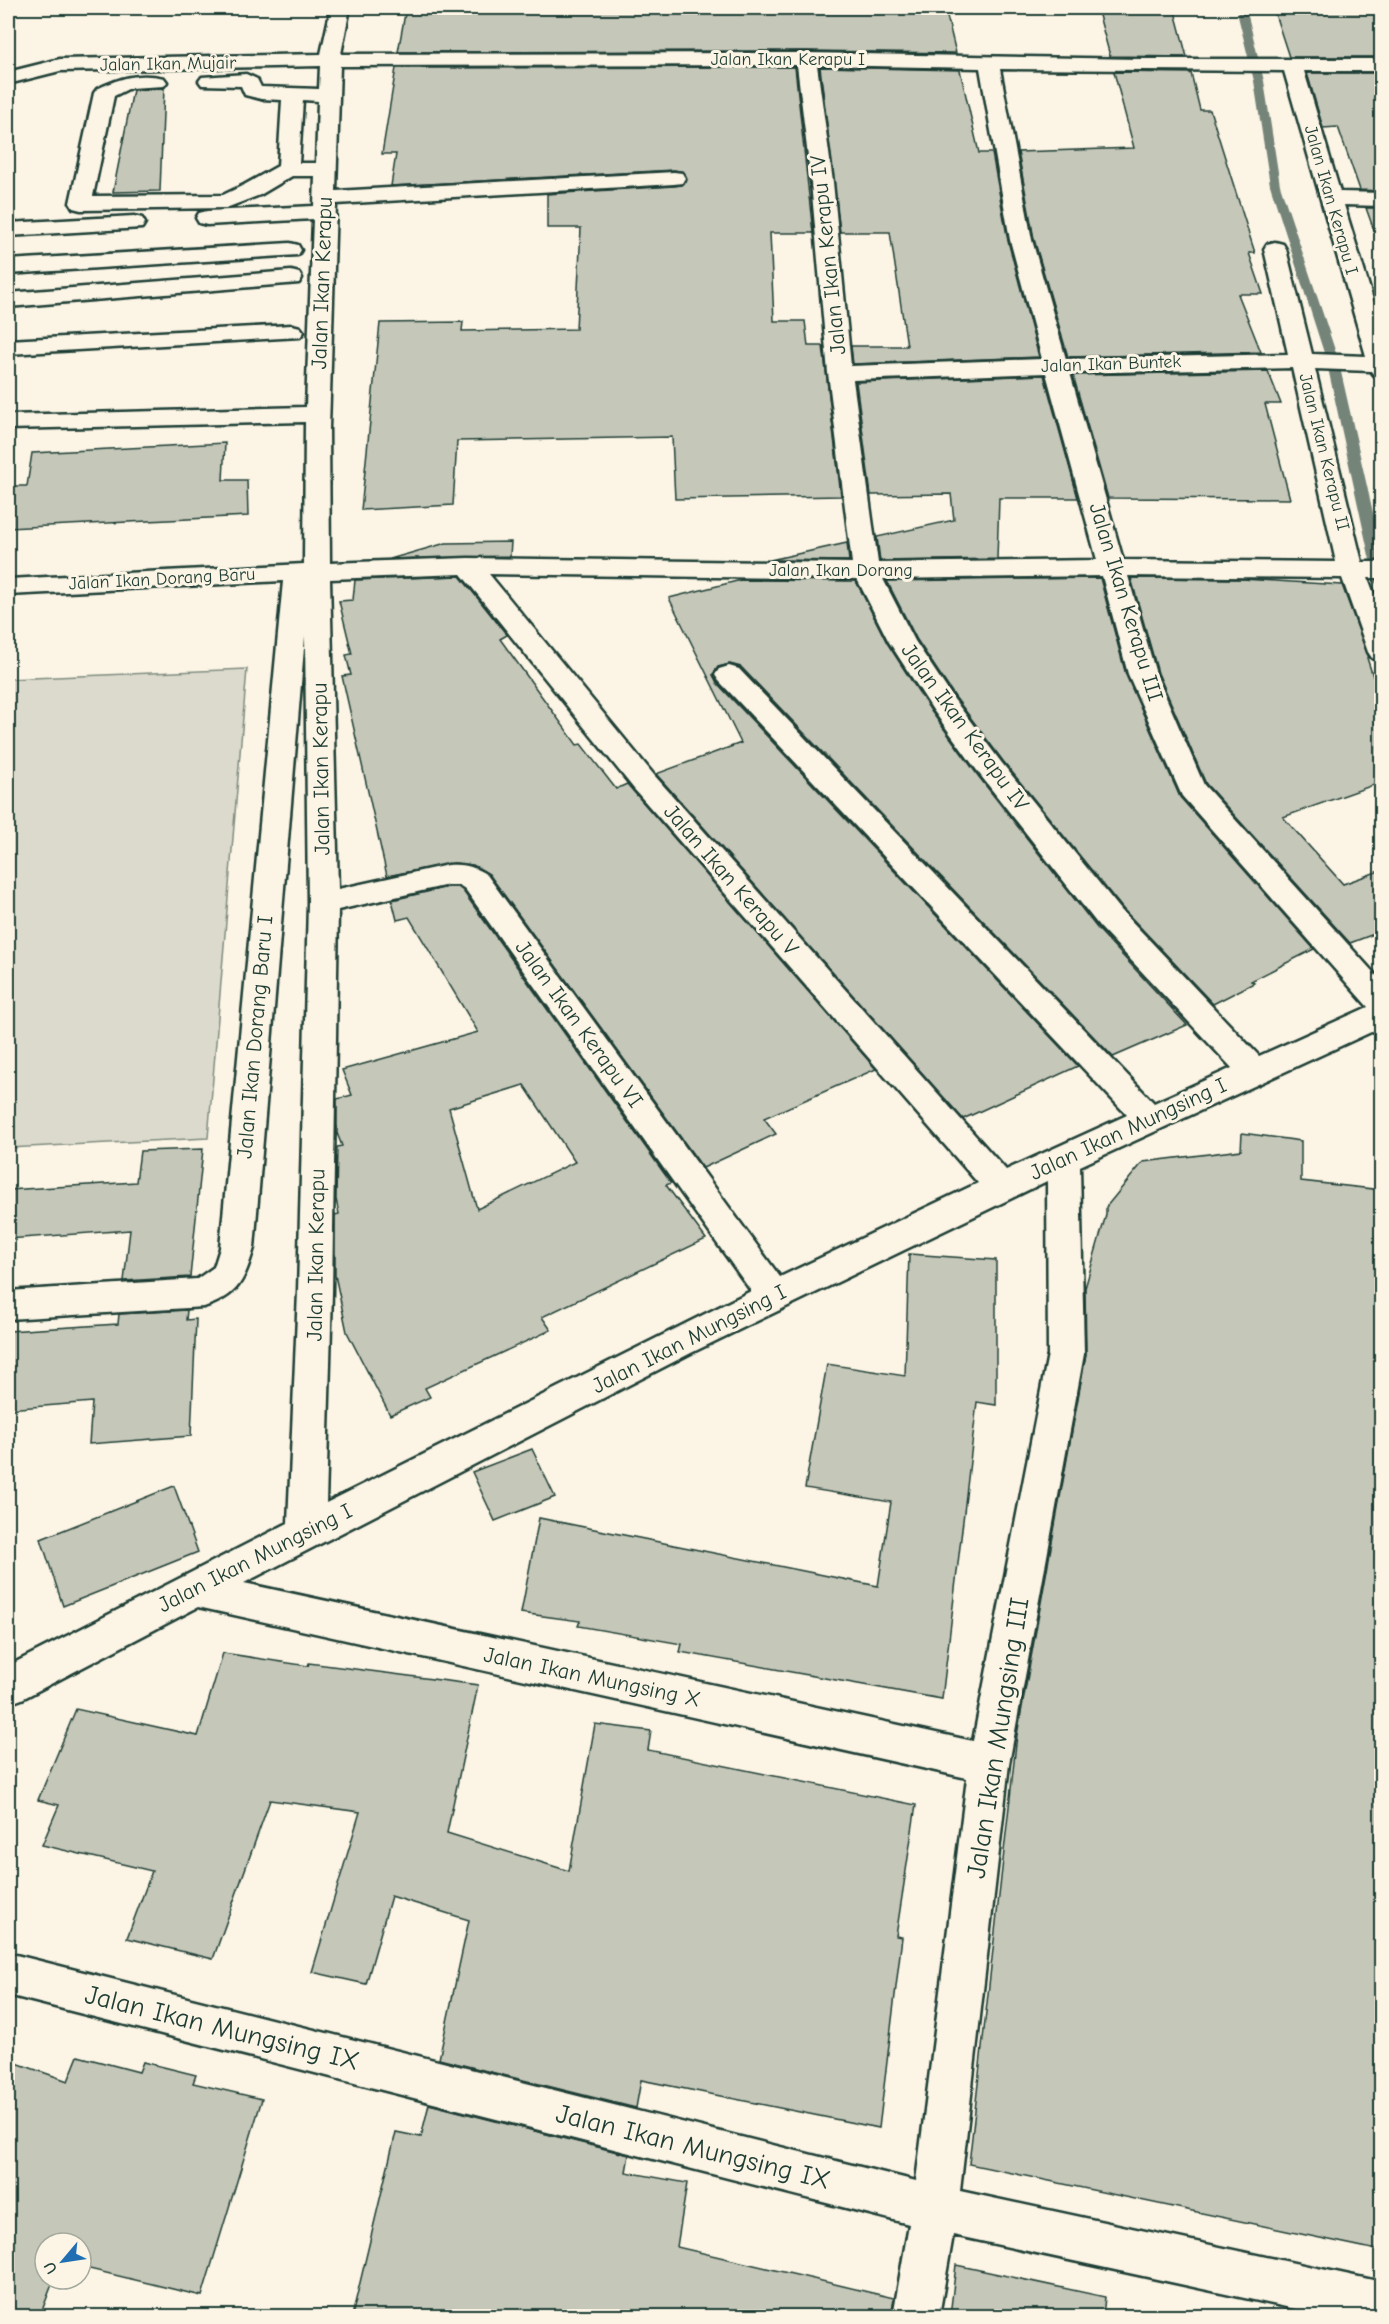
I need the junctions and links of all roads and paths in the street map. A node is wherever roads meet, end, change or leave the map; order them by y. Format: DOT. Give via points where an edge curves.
graph roads {
  1 [pos="340,8"];
  2 [pos="806,59"];
  3 [pos="330,60"];
  4 [pos="989,62"];
  5 [pos="1289,64"];
  6 [pos="1382,65"];
  7 [pos="8,78"];
  8 [pos="329,94"];
  9 [pos="293,95"];
  10 [pos="288,169"];
  11 [pos="326,170"];
  12 [pos="674,178"];
  13 [pos="1330,198"];
  14 [pos="1382,200"];
  15 [pos="325,205"];
  16 [pos="206,218"];
  17 [pos="10,230"];
  18 [pos="1275,249"];
  19 [pos="290,250"];
  20 [pos="203,254"];
  21 [pos="8,257"];
  22 [pos="8,267"];
  23 [pos="291,278"];
  24 [pos="8,300"];
  25 [pos="199,310"];
  26 [pos="292,332"];
  27 [pos="8,347"];
  28 [pos="1312,362"];
  29 [pos="1058,366"];
  30 [pos="1377,366"];
  31 [pos="840,373"];
  32 [pos="317,414"];
  33 [pos="8,422"];
  34 [pos="468,566"];
  35 [pos="1114,568"];
  36 [pos="1366,569"];
  37 [pos="307,571"];
  38 [pos="866,571"];
  39 [pos="8,587"];
  40 [pos="1382,652"];
  41 [pos="729,675"];
  42 [pos="323,903"];
  43 [pos="1382,1003"];
  44 [pos="1382,1014"];
  45 [pos="1254,1071"];
  46 [pos="1150,1119"];
  47 [pos="1063,1159"];
  48 [pos="1002,1188"];
  49 [pos="774,1296"];
  50 [pos="8,1305"];
  51 [pos="306,1532"];
  52 [pos="195,1589"];
  53 [pos="8,1686"];
  54 [pos="989,1764"];
  55 [pos="8,1974"];
  56 [pos="935,2208"];
  57 [pos="1382,2305"];
  58 [pos="916,2316"];
  1 -- 3 [label="street, Jalan Ikan Kerapu"];
  2 -- 3 [label="street, Jalan Ikan Kerapu I"];
  2 -- 4 [label="street, Jalan Ikan Kerapu I"];
  2 -- 31 [label="street, Jalan Ikan Kerapu IV"];
  3 -- 7 [label="street, Jalan Ikan Mujair" via="60,66"];
  3 -- 8 [label="street, Jalan Ikan Kerapu"];
  4 -- 5 [label="street, Jalan Ikan Kerapu I"];
  4 -- 29 [label="street, Jalan Ikan Kerapu III" via="1021,240"];
  5 -- 6 [label="street, Jalan Ikan Kerapu I"];
  5 -- 13 [label="street, Jalan Ikan Kerapu I"];
  8 -- 9 [label="street"];
  8 -- 11 [label="street, Jalan Ikan Kerapu"];
  9 -- 10 [label="street"];
  9 -- 10 [label="street" via="252,91 246,80 127,82 107,90 81,203 226,201"];
  10 -- 11 [label="street"];
  11 -- 15 [label="street, Jalan Ikan Kerapu"];
  12 -- 15 [label="street"];
  13 -- 14 [label="street"];
  13 -- 30 [label="street, Jalan Ikan Kerapu I"];
  15 -- 16 [label="street"];
  15 -- 32 [label="street, Jalan Ikan Kerapu"];
  16 -- 17 [label="street"];
  16 -- 20 [label="street"];
  17 -- 21 [label="street"];
  18 -- 28 [label="street, Jalan Ikan Kerapu II"];
  19 -- 20 [label="street"];
  20 -- 22 [label="street"];
  20 -- 25 [label="street"];
  23 -- 25 [label="street"];
  24 -- 25 [label="street"];
  25 -- 26 [label="street"];
  25 -- 27 [label="street"];
  28 -- 29 [label="street, Jalan Ikan Buntek"];
  28 -- 30 [label="street, Jalan Ikan Buntek"];
  28 -- 36 [label="street, Jalan Ikan Kerapu II"];
  29 -- 31 [label="street, Jalan Ikan Buntek"];
  29 -- 35 [label="street, Jalan Ikan Kerapu III"];
  31 -- 38 [label="street, Jalan Ikan Kerapu IV"];
  32 -- 33 [label="street"];
  32 -- 37 [label="street, Jalan Ikan Kerapu"];
  34 -- 37 [label="street, Jalan Ikan Dorang"];
  34 -- 38 [label="street, Jalan Ikan Dorang"];
  34 -- 48 [label="street, Jalan Ikan Kerapu V" via="644,782"];
  35 -- 36 [label="street, Jalan Ikan Dorang"];
  35 -- 38 [label="street, Jalan Ikan Dorang"];
  35 -- 43 [label="street, Jalan Ikan Kerapu III" via="1142,674 1192,789"];
  36 -- 40 [label="street, Jalan Ikan Kerapu II"];
  37 -- 39 [label="street, Jalan Ikan Dorang Baru"];
  37 -- 42 [label="street, Jalan Ikan Kerapu"];
  37 -- 50 [label="street, Jalan Ikan Dorang Baru I" via="238,1236 229,1275 204,1293"];
  38 -- 45 [label="street, Jalan Ikan Kerapu IV" via="902,642 991,769 1110,918"];
  41 -- 46 [label="street"];
  42 -- 49 [label="street, Jalan Ikan Kerapu VI" via="448,875 464,874 476,882"];
  42 -- 51 [label="street, Jalan Ikan Kerapu"];
  44 -- 45 [label="street, Jalan Ikan Mungsing I"];
  45 -- 46 [label="street, Jalan Ikan Mungsing I"];
  46 -- 47 [label="street, Jalan Ikan Mungsing I"];
  47 -- 48 [label="street, Jalan Ikan Mungsing I"];
  47 -- 54 [label="street, Jalan Ikan Mungsing III" via="1066,1354"];
  48 -- 49 [label="street, Jalan Ikan Mungsing I"];
  49 -- 51 [label="street, Jalan Ikan Mungsing I"];
  51 -- 52 [label="street, Jalan Ikan Mungsing I"];
  52 -- 53 [label="street, Jalan Ikan Mungsing I"];
  52 -- 54 [label="street, Jalan Ikan Mungsing X"];
  54 -- 56 [label="street, Jalan Ikan Mungsing III"];
  55 -- 56 [label="street, Jalan Ikan Mungsing IX"];
  56 -- 57 [label="street, Jalan Ikan Mungsing IX"];
  56 -- 58 [label="street, Jalan Ikan Mungsing III"];
}
